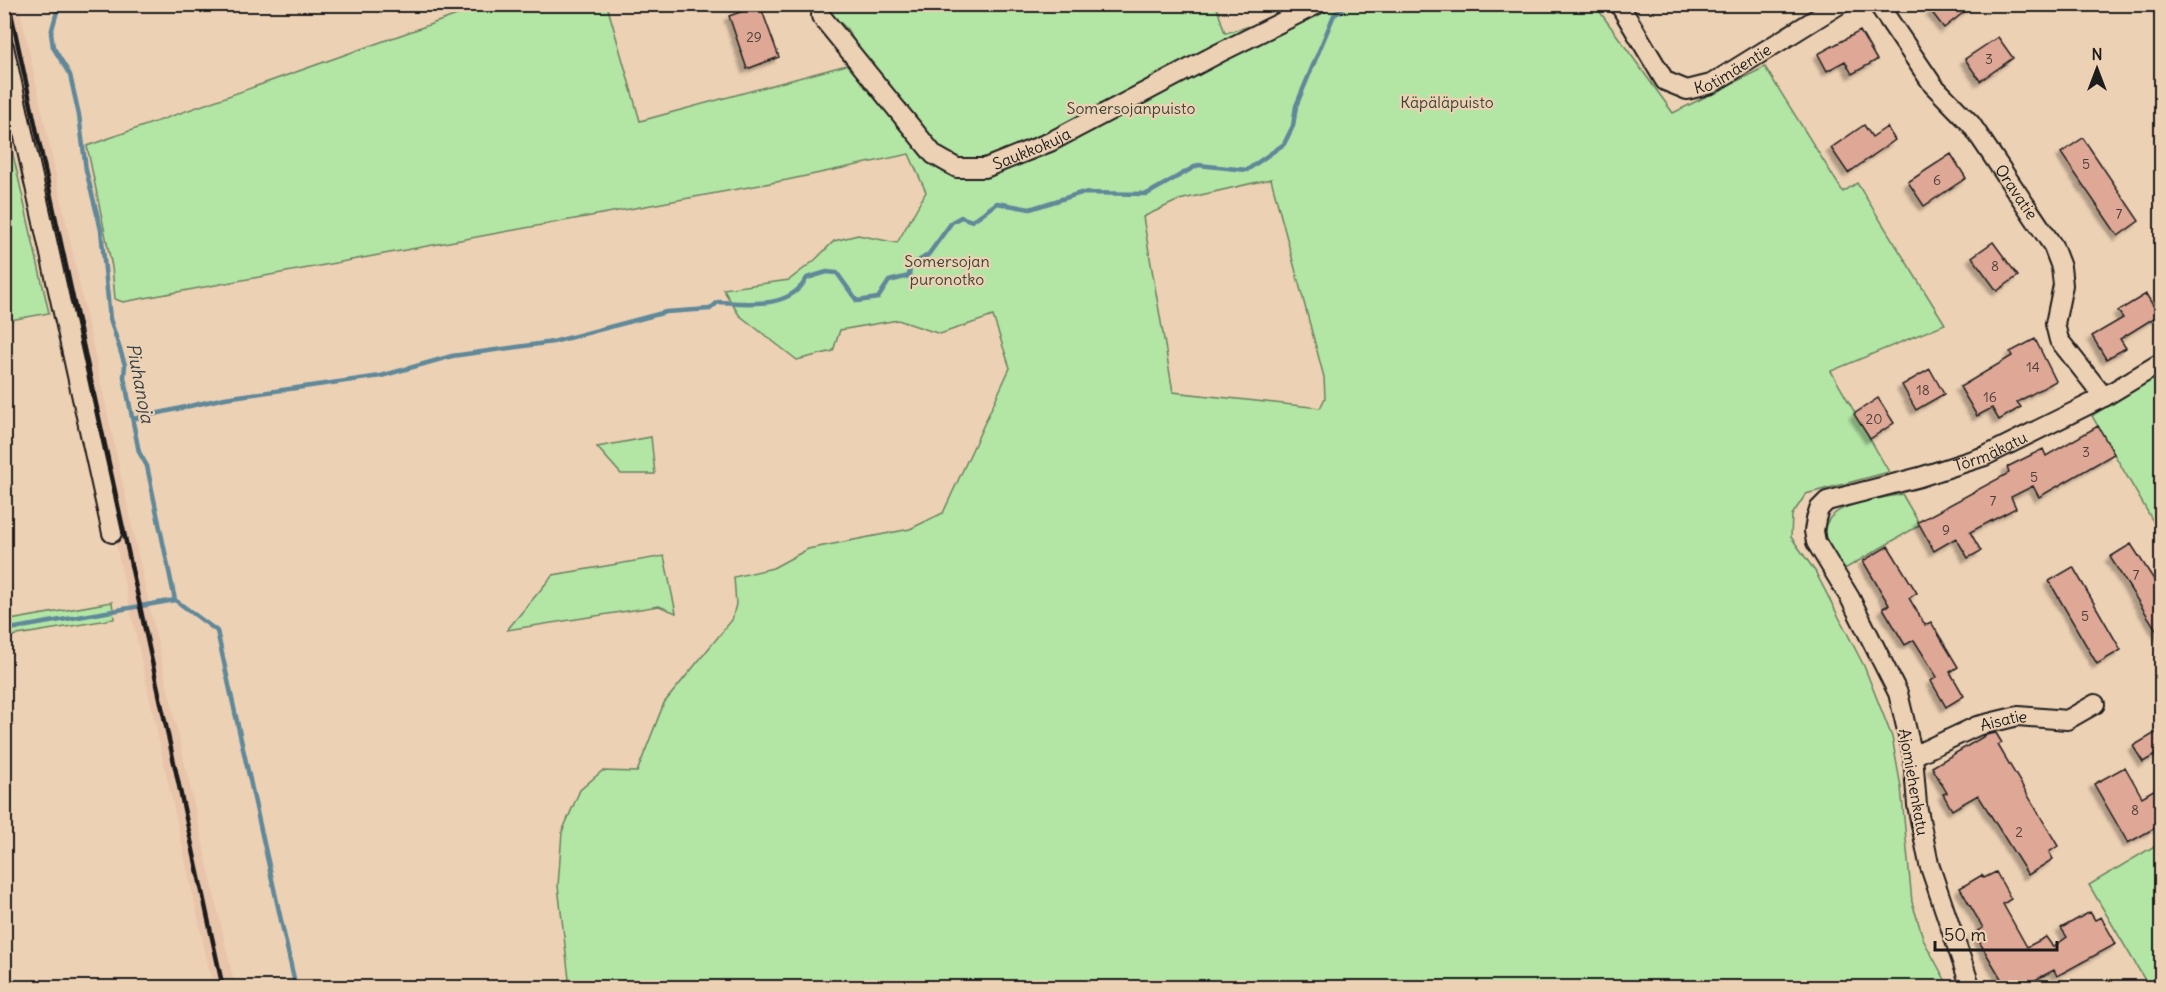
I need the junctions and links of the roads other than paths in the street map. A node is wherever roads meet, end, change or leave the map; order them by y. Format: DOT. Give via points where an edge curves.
graph roads {
  1 [pos="1318,4"];
  2 [pos="1619,4"];
  3 [pos="1840,4"];
  4 [pos="1878,4"];
  5 [pos="820,16"];
  6 [pos="4,47"];
  7 [pos="2162,363"];
  8 [pos="2104,397"];
  9 [pos="1816,519"];
  10 [pos="112,533"];
  11 [pos="2095,704"];
  12 [pos="1913,756"];
  13 [pos="1971,987"];
  1 -- 5 [label="street, Saukkokuja" via="1050,142 985,168 957,168 934,155"];
  2 -- 3 [label="street, Kotimäentie" via="1665,81 1687,90 1711,84"];
  4 -- 8 [label="street, Oravatie" via="1934,85 1971,124 2053,246 2063,285 2055,324 2059,340"];
  6 -- 10 [label="street"];
  7 -- 8 [label="street, Törmäkatu"];
  8 -- 9 [label="street, Törmäkatu" via="1985,456 1827,501 1819,508"];
  9 -- 12 [label="street, Ajomiehenkatu" via="1816,542 1850,598 1898,693"];
  11 -- 12 [label="street, Aisatie" via="2067,720 2018,716 1977,726"];
  12 -- 13 [label="street, Ajomiehenkatu" via="1917,805 1929,864"];
}
